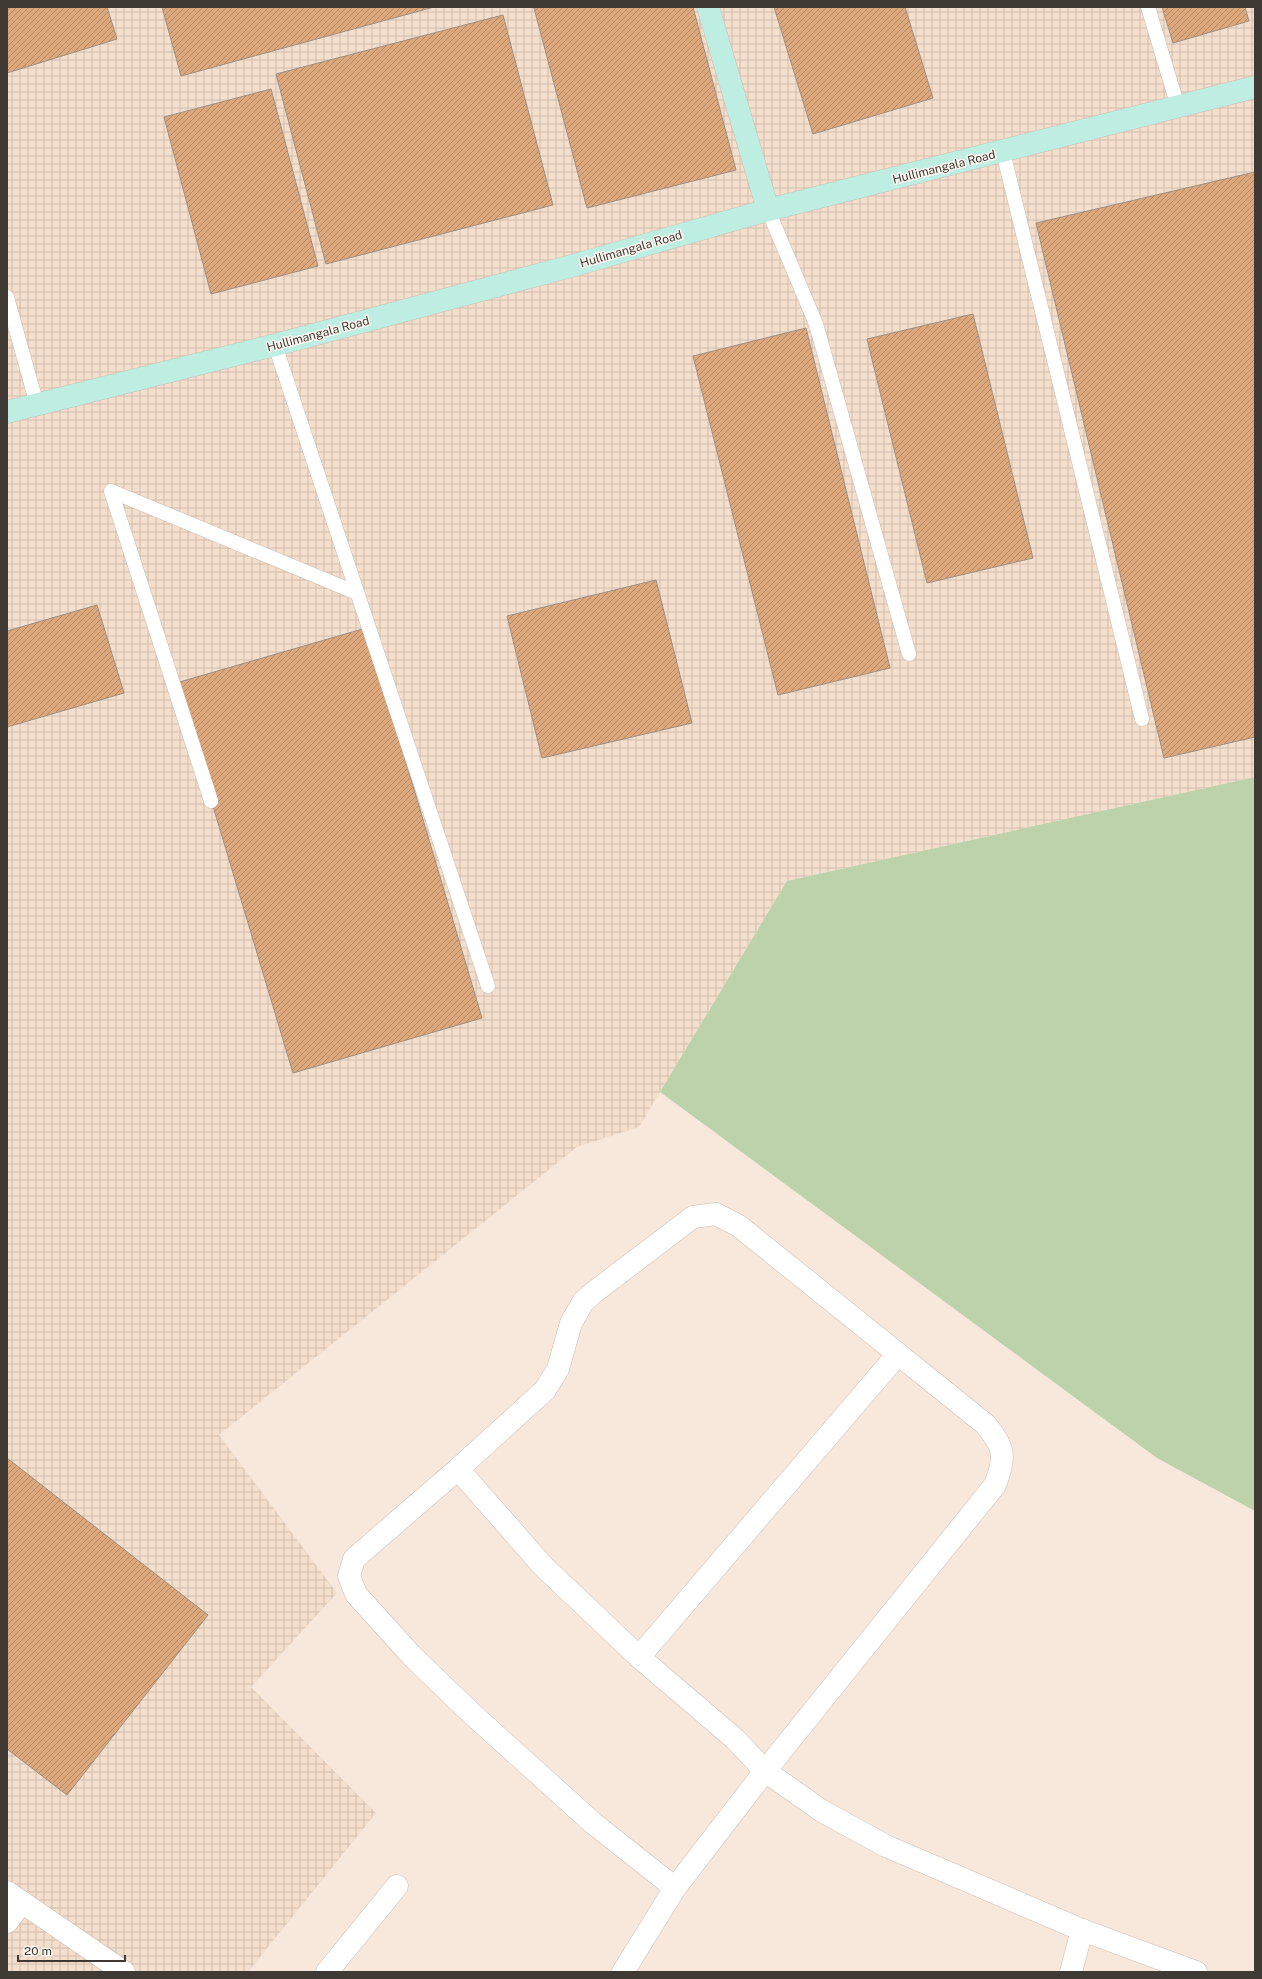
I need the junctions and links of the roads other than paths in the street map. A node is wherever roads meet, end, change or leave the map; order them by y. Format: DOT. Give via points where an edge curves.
graph roads {
  1 [pos="708,7"];
  2 [pos="1148,7"];
  3 [pos="1255,87"];
  4 [pos="1178,107"];
  5 [pos="1003,152"];
  6 [pos="768,210"];
  7 [pos="7,297"];
  8 [pos="275,345"];
  9 [pos="37,405"];
  10 [pos="7,412"];
  11 [pos="357,593"];
  12 [pos="909,654"];
  13 [pos="1142,719"];
  14 [pos="211,801"];
  15 [pos="488,986"];
  16 [pos="898,1354"];
  17 [pos="458,1470"];
  18 [pos="639,1657"];
  19 [pos="765,1771"];
  20 [pos="397,1886"];
  21 [pos="675,1888"];
  22 [pos="15,1897"];
  23 [pos="7,1922"];
  24 [pos="1082,1930"];
  25 [pos="124,1972"];
  26 [pos="327,1972"];
  27 [pos="623,1972"];
  28 [pos="1071,1972"];
  29 [pos="1196,1972"];
  1 -- 6 [label="street"];
  2 -- 4 [label="lane"];
  3 -- 4 [label="street, Hullimangala Road"];
  4 -- 5 [label="street, Hullimangala Road"];
  5 -- 6 [label="street, Hullimangala Road"];
  5 -- 13 [label="lane"];
  6 -- 8 [label="street, Hullimangala Road" via="583,263"];
  6 -- 12 [label="lane" via="816,324"];
  7 -- 9 [label="lane"];
  8 -- 9 [label="street, Hullimangala Road"];
  8 -- 11 [label="lane"];
  9 -- 10 [label="street, Hullimangala Road"];
  11 -- 14 [label="lane" via="111,491"];
  11 -- 15 [label="lane"];
  16 -- 17 [label="street" via="739,1226 716,1214 694,1217 583,1302 571,1323 553,1380 536,1399"];
  16 -- 18 [label="street"];
  16 -- 19 [label="street" via="984,1424 995,1436 1002,1451 1002,1466 995,1485"];
  17 -- 18 [label="street" via="543,1566"];
  17 -- 21 [label="street" via="354,1559 349,1576 356,1594 411,1655 470,1713 593,1823"];
  18 -- 19 [label="street" via="735,1739"];
  19 -- 21 [label="street"];
  19 -- 24 [label="street" via="822,1810 886,1846"];
  20 -- 26 [label="street"];
  21 -- 27 [label="street"];
  22 -- 23 [label="street"];
  22 -- 25 [label="street"];
  24 -- 28 [label="street"];
  24 -- 29 [label="street"];
}
